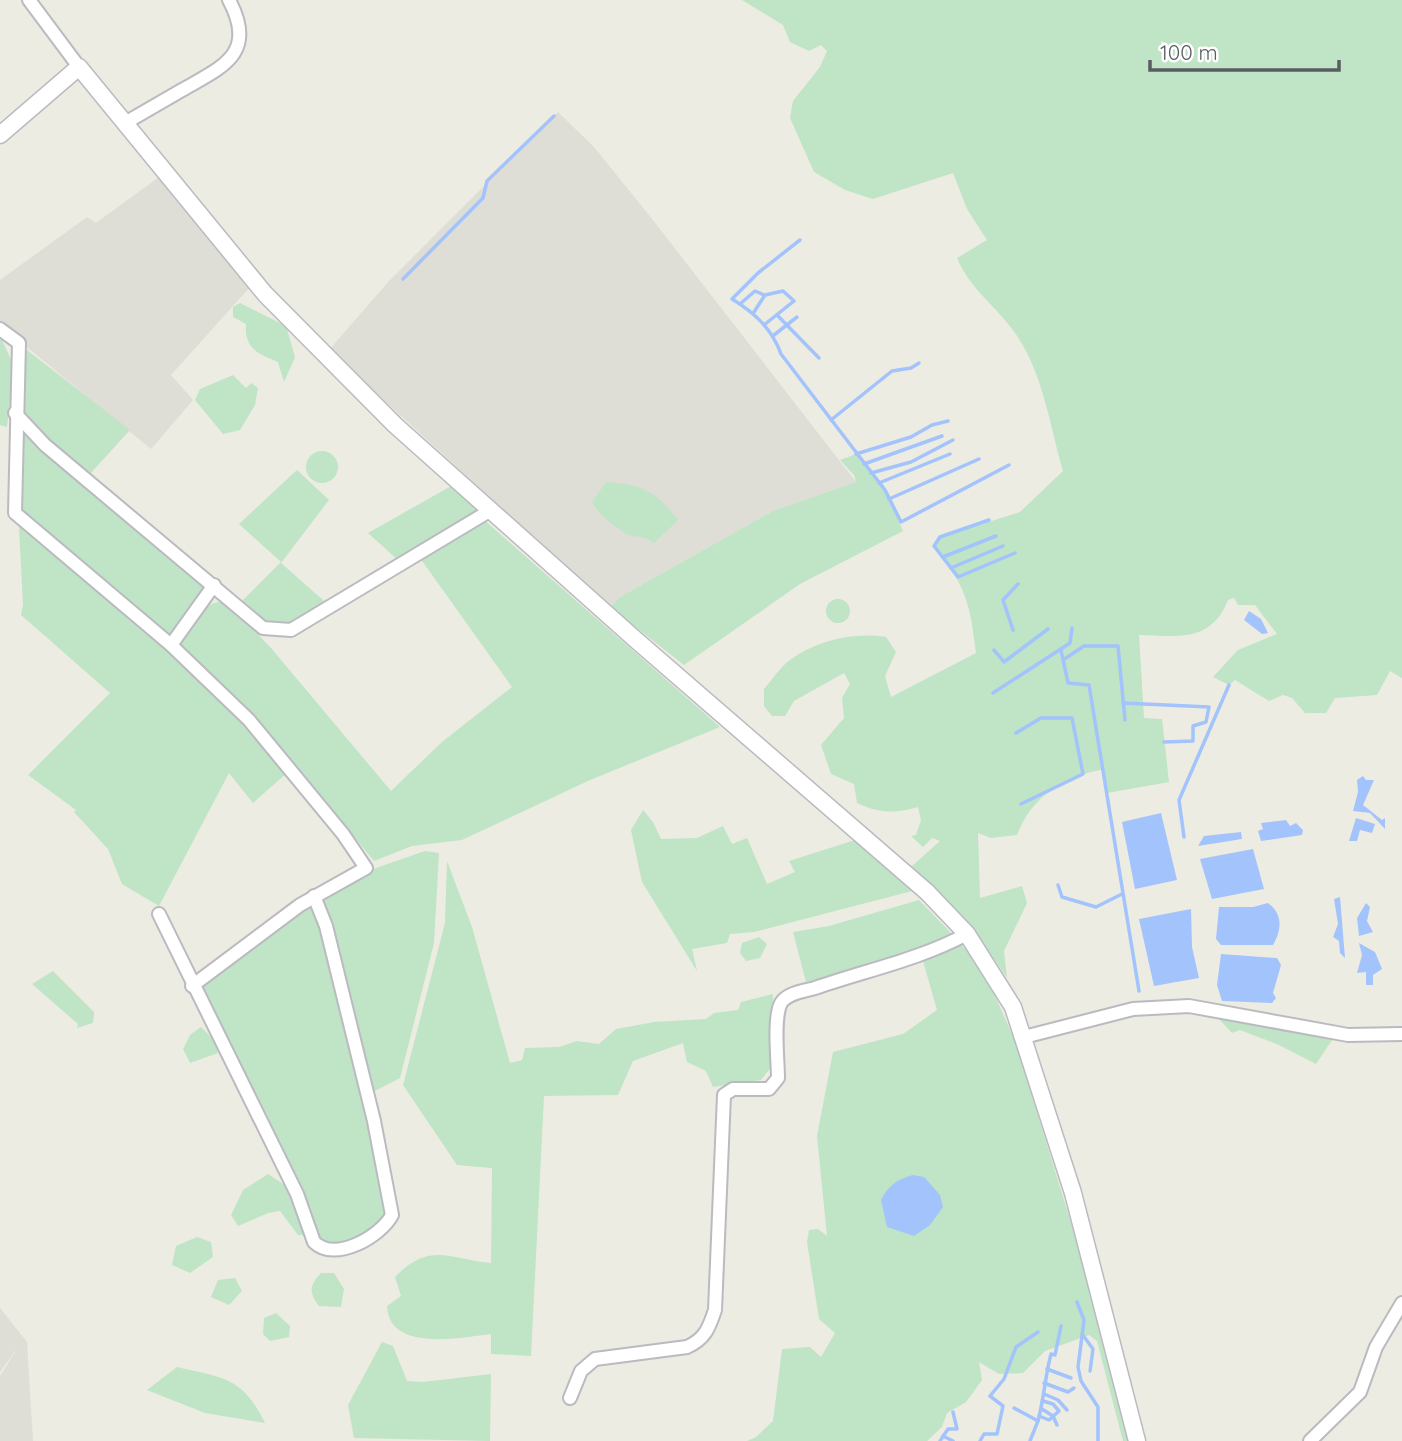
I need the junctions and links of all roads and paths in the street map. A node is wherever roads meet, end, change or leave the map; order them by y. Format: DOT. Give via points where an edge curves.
graph roads {
  1 [pos="29,0"];
  2 [pos="229,0"];
  3 [pos="79,67"];
  4 [pos="125,123"];
  5 [pos="0,135"];
  6 [pos="0,329"];
  7 [pos="15,413"];
  8 [pos="491,510"];
  9 [pos="214,585"];
  10 [pos="171,645"];
  11 [pos="314,896"];
  12 [pos="159,914"];
  13 [pos="967,934"];
  14 [pos="192,986"];
  15 [pos="1402,1034"];
  16 [pos="1024,1037"];
  17 [pos="1402,1303"];
  18 [pos="570,1398"];
  19 [pos="1137,1441"];
  20 [pos="1310,1441"];
  1 -- 3 [label="street"];
  2 -- 4 [label="street" via="239,36 223,68"];
  3 -- 4 [label="street"];
  3 -- 5 [label="street"];
  4 -- 8 [label="street" via="200,218 299,330"];
  6 -- 7 [label="street" via="19,343"];
  7 -- 9 [label="street" via="45,445"];
  7 -- 10 [label="street" via="15,513"];
  8 -- 9 [label="street" via="291,630 263,628"];
  8 -- 13 [label="street" via="927,892"];
  9 -- 10 [label="street"];
  10 -- 11 [label="street" via="272,747 363,860 366,868"];
  11 -- 14 [label="street"];
  11 -- 14 [label="street" via="326,926 388,1188 391,1215 380,1231 333,1249 314,1242 297,1194"];
  12 -- 14 [label="street"];
  13 -- 16 [label="street" via="998,980"];
  13 -- 18 [label="street" via="921,957 828,983 782,1002 774,1085 733,1089 724,1095 715,1310 709,1328 699,1342 687,1347 595,1359 581,1371"];
  15 -- 16 [label="street" via="1348,1035 1189,1006 1133,1009"];
  16 -- 19 [label="street" via="1073,1193"];
  17 -- 20 [label="street" via="1376,1348 1360,1392"];
}
